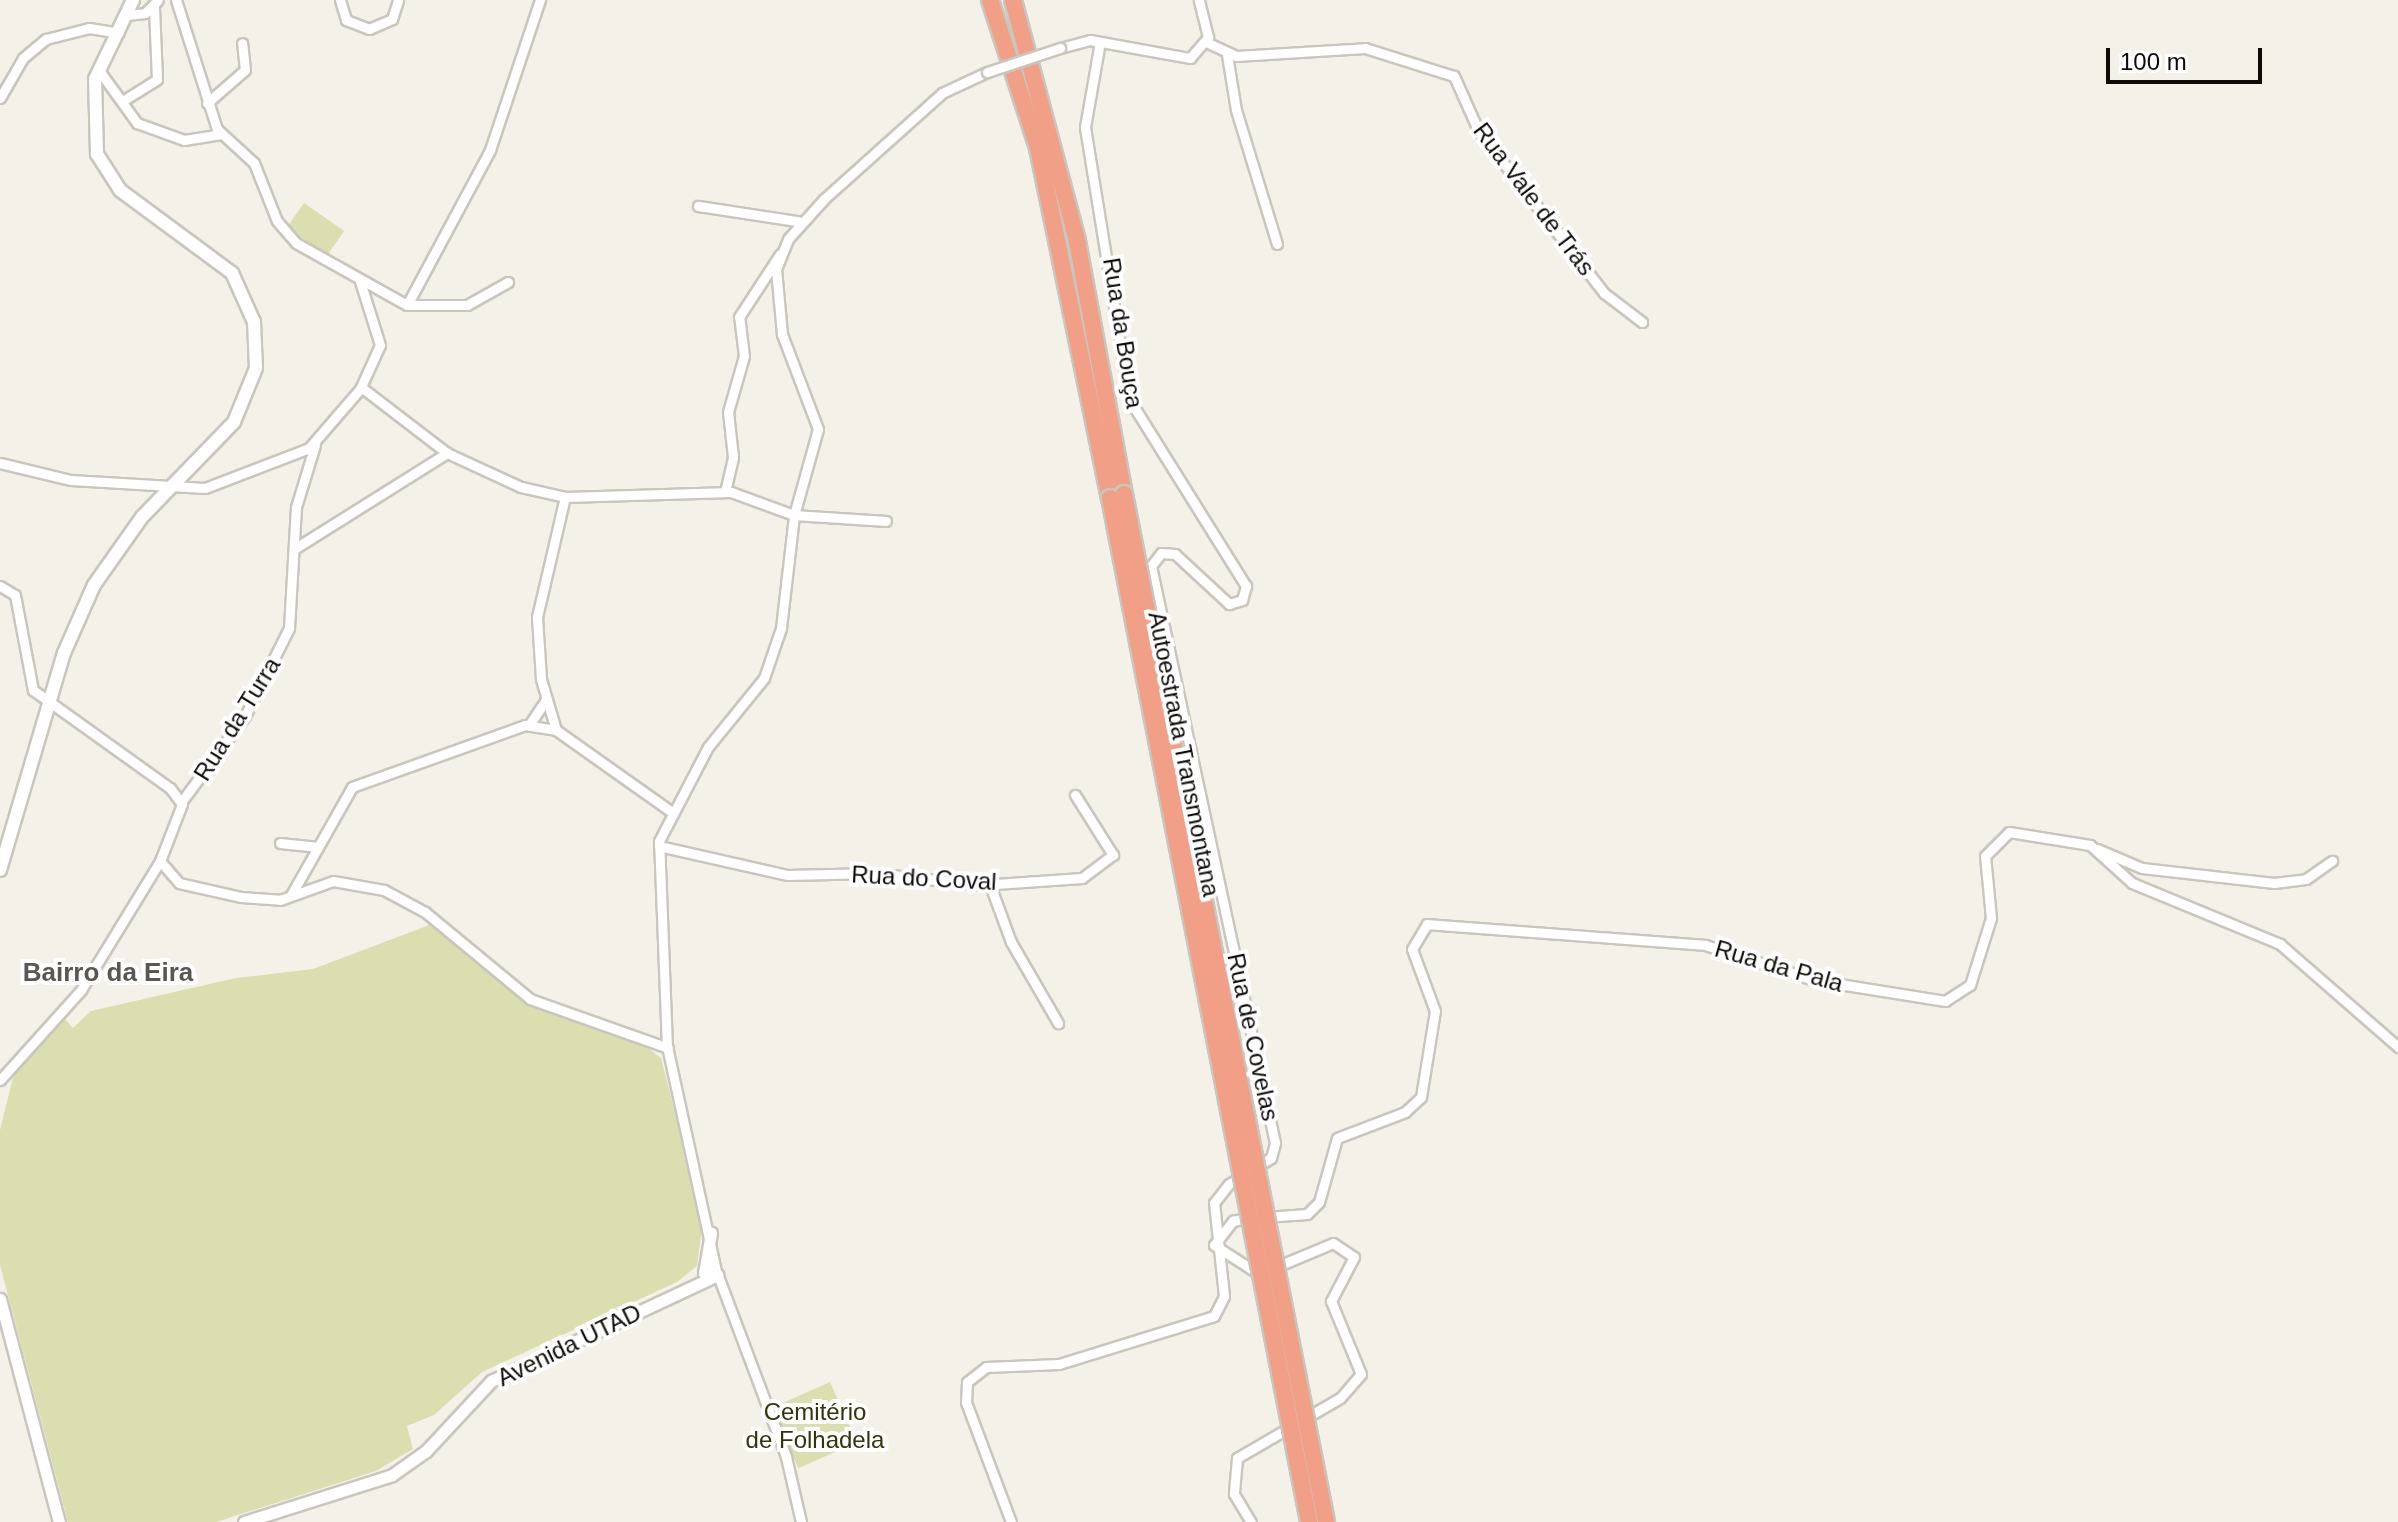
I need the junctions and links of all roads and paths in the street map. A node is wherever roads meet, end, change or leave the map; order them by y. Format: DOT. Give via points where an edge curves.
graph roads {
  1 [pos="133,0"];
  2 [pos="176,0"];
  3 [pos="340,0"];
  4 [pos="398,0"];
  5 [pos="540,0"];
  6 [pos="990,0"];
  7 [pos="1013,0"];
  8 [pos="1199,0"];
  9 [pos="156,3"];
  10 [pos="127,15"];
  11 [pos="119,33"];
  12 [pos="1100,42"];
  13 [pos="1206,42"];
  14 [pos="242,43"];
  15 [pos="1227,55"];
  16 [pos="98,69"];
  17 [pos="0,98"];
  18 [pos="124,100"];
  19 [pos="207,103"];
  20 [pos="220,134"];
  21 [pos="698,206"];
  22 [pos="802,222"];
  23 [pos="1277,244"];
  24 [pos="780,254"];
  25 [pos="360,281"];
  26 [pos="508,282"];
  27 [pos="407,305"];
  28 [pos="1642,322"];
  29 [pos="361,387"];
  30 [pos="315,445"];
  31 [pos="447,453"];
  32 [pos="0,463"];
  33 [pos="176,484"];
  34 [pos="725,492"];
  35 [pos="1117,496"];
  36 [pos="565,497"];
  37 [pos="794,515"];
  38 [pos="886,521"];
  39 [pos="294,549"];
  40 [pos="0,586"];
  41 [pos="1152,586"];
  42 [pos="50,700"];
  43 [pos="546,700"];
  44 [pos="529,725"];
  45 [pos="556,730"];
  46 [pos="1075,795"];
  47 [pos="182,801"];
  48 [pos="669,810"];
  49 [pos="280,843"];
  50 [pos="659,846"];
  51 [pos="316,847"];
  52 [pos="2093,847"];
  53 [pos="160,861"];
  54 [pos="2332,861"];
  55 [pos="1,863"];
  56 [pos="990,885"];
  57 [pos="291,896"];
  58 [pos="1058,1023"];
  59 [pos="2398,1047"];
  60 [pos="668,1048"];
  61 [pos="0,1080"];
  62 [pos="711,1233"];
  63 [pos="1214,1245"];
  64 [pos="712,1274"];
  65 [pos="723,1291"];
  66 [pos="0,1299"];
  67 [pos="57,1520"];
  68 [pos="244,1522"];
  69 [pos="801,1522"];
  70 [pos="1011,1522"];
  71 [pos="1251,1522"];
  72 [pos="1309,1522"];
  73 [pos="1326,1522"];
  1 -- 10 [label="main road"];
  2 -- 19 [label="street"];
  3 -- 4 [label="street" via="346,20 369,29 392,19"];
  5 -- 27 [label="street" via="490,150"];
  6 -- 35 [label="highway, Autoestrada Transmontana" via="1038,148"];
  7 -- 35 [label="highway, Autoestrada Transmontana" via="1077,241"];
  8 -- 13 [label="street" via="1208,18"];
  9 -- 10 [label="street"];
  9 -- 18 [label="street" via="157,79"];
  10 -- 11 [label="main road"];
  11 -- 16 [label="main road"];
  11 -- 17 [label="street" via="89,28 46,39 23,58"];
  12 -- 13 [label="street" via="1180,60"];
  12 -- 22 [label="street, bridge" via="1060,48 987,72 936,98"];
  12 -- 41 [label="street, Rua da Bouça" via="1085,127 1129,399 1246,590 1239,602 1225,603 1166,552 1152,563"];
  13 -- 15 [label="street"];
  14 -- 19 [label="street" via="245,70"];
  15 -- 23 [label="street" via="1236,110"];
  15 -- 28 [label="street, Rua Vale de Trás" via="1365,48 1454,76 1478,130 1601,289"];
  16 -- 18 [label="street"];
  16 -- 33 [label="main road" via="91,130 103,167 133,201 223,263 256,330 255,378 240,413"];
  18 -- 20 [label="street" via="135,122 177,138"];
  19 -- 20 [label="street"];
  20 -- 25 [label="street" via="254,163 289,237"];
  21 -- 22 [label="street"];
  22 -- 24 [label="street"];
  24 -- 34 [label="street" via="739,317 744,356 728,412 733,457"];
  24 -- 37 [label="street" via="782,334 818,429"];
  25 -- 27 [label="street"];
  25 -- 29 [label="street" via="381,336"];
  26 -- 27 [label="street" via="467,305"];
  29 -- 30 [label="street"];
  29 -- 31 [label="street"];
  30 -- 33 [label="street" via="212,487"];
  30 -- 39 [label="street, Rua da Turra" via="297,498"];
  31 -- 36 [label="street" via="511,484"];
  31 -- 39 [label="street"];
  32 -- 33 [label="street" via="71,480"];
  33 -- 42 [label="main road" via="94,585"];
  34 -- 36 [label="street"];
  34 -- 37 [label="street" via="767,500"];
  35 -- 72 [label="highway, Autoestrada Transmontana, bridge"];
  35 -- 73 [label="highway, Autoestrada Transmontana, bridge"];
  36 -- 43 [label="street" via="537,617"];
  37 -- 38 [label="street"];
  37 -- 48 [label="street" via="785,610 768,669"];
  39 -- 47 [label="street, Rua da Turra" via="285,639 245,716"];
  40 -- 42 [label="street" via="15,595 29,685"];
  41 -- 63 [label="street, Rua de Covelas" via="1275,1143 1267,1161 1217,1198"];
  42 -- 47 [label="street"];
  42 -- 55 [label="main road"];
  43 -- 44 [label="street"];
  43 -- 45 [label="street"];
  44 -- 45 [label="street"];
  44 -- 51 [label="street" via="358,783"];
  45 -- 48 [label="street"];
  46 -- 56 [label="street, Rua do Coval" via="1108,841 1110,860 1082,878"];
  47 -- 53 [label="street, Rua da Turra"];
  48 -- 50 [label="street"];
  49 -- 51 [label="street"];
  50 -- 56 [label="street, Rua do Coval" via="780,875 868,872"];
  50 -- 60 [label="street"];
  51 -- 57 [label="street"];
  52 -- 54 [label="street" via="2142,868 2267,882 2304,881"];
  52 -- 59 [label="street, Rua da Pala" via="2132,883 2283,946"];
  52 -- 63 [label="street, Rua da Pala" via="2027,832 1997,837 1984,862 1990,926 1969,988 1945,1001 1818,981 1705,945 1427,924 1412,949 1435,1011 1421,1097 1405,1112 1337,1138 1319,1202 1307,1214 1238,1218"];
  53 -- 57 [label="street" via="189,887 273,900"];
  53 -- 61 [label="street, Rua da Turra" via="77,996"];
  56 -- 58 [label="street" via="1011,942"];
  57 -- 60 [label="street" via="333,881 384,890 425,912 530,999"];
  60 -- 62 [label="street"];
  62 -- 64 [label="street"];
  63 -- 70 [label="street, Rua de Covelas" via="1224,1296 1214,1316 1059,1364 986,1367 964,1388"];
  63 -- 71 [label="street" via="1259,1274 1333,1243 1349,1248 1354,1257 1331,1301 1361,1374 1340,1398 1237,1458 1234,1494"];
  64 -- 65 [label="street"];
  64 -- 68 [label="street, Avenida UTAD" via="491,1381 426,1451 392,1475"];
  65 -- 69 [label="street"];
  66 -- 67 [label="street"];
}
